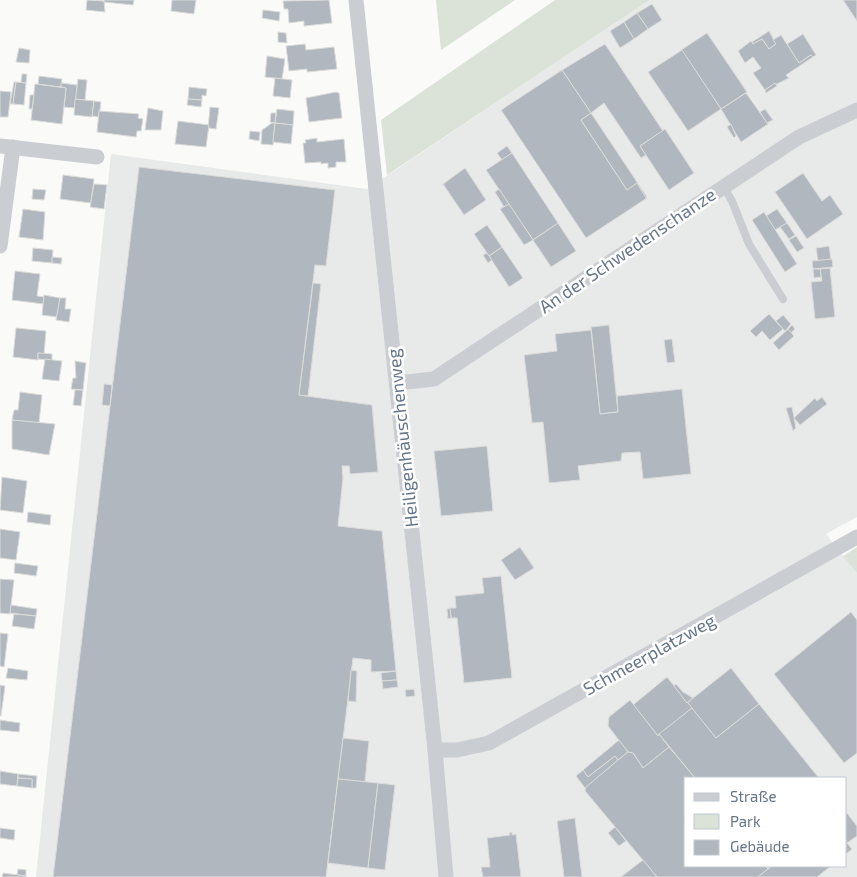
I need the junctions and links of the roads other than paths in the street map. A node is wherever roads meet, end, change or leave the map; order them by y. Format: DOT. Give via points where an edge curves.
graph roads {
  1 [pos="356,0"];
  2 [pos="857,110"];
  3 [pos="6,146"];
  4 [pos="97,157"];
  5 [pos="723,186"];
  6 [pos="0,246"];
  7 [pos="783,300"];
  8 [pos="397,383"];
  9 [pos="857,537"];
  10 [pos="435,750"];
  11 [pos="446,877"];
  1 -- 8 [label="street, Heiligenhäuschenweg"];
  2 -- 5 [label="street, An der Schwedenschanze" via="799,137"];
  3 -- 4 [label="street"];
  3 -- 6 [label="street"];
  5 -- 7 [label="lane" via="748,244"];
  5 -- 8 [label="street, An der Schwedenschanze" via="434,379"];
  8 -- 10 [label="street, Heiligenhäuschenweg"];
  9 -- 10 [label="street, Schmeerplatzweg" via="489,743 457,750"];
  10 -- 11 [label="street, Heiligenhäuschenweg"];
}
